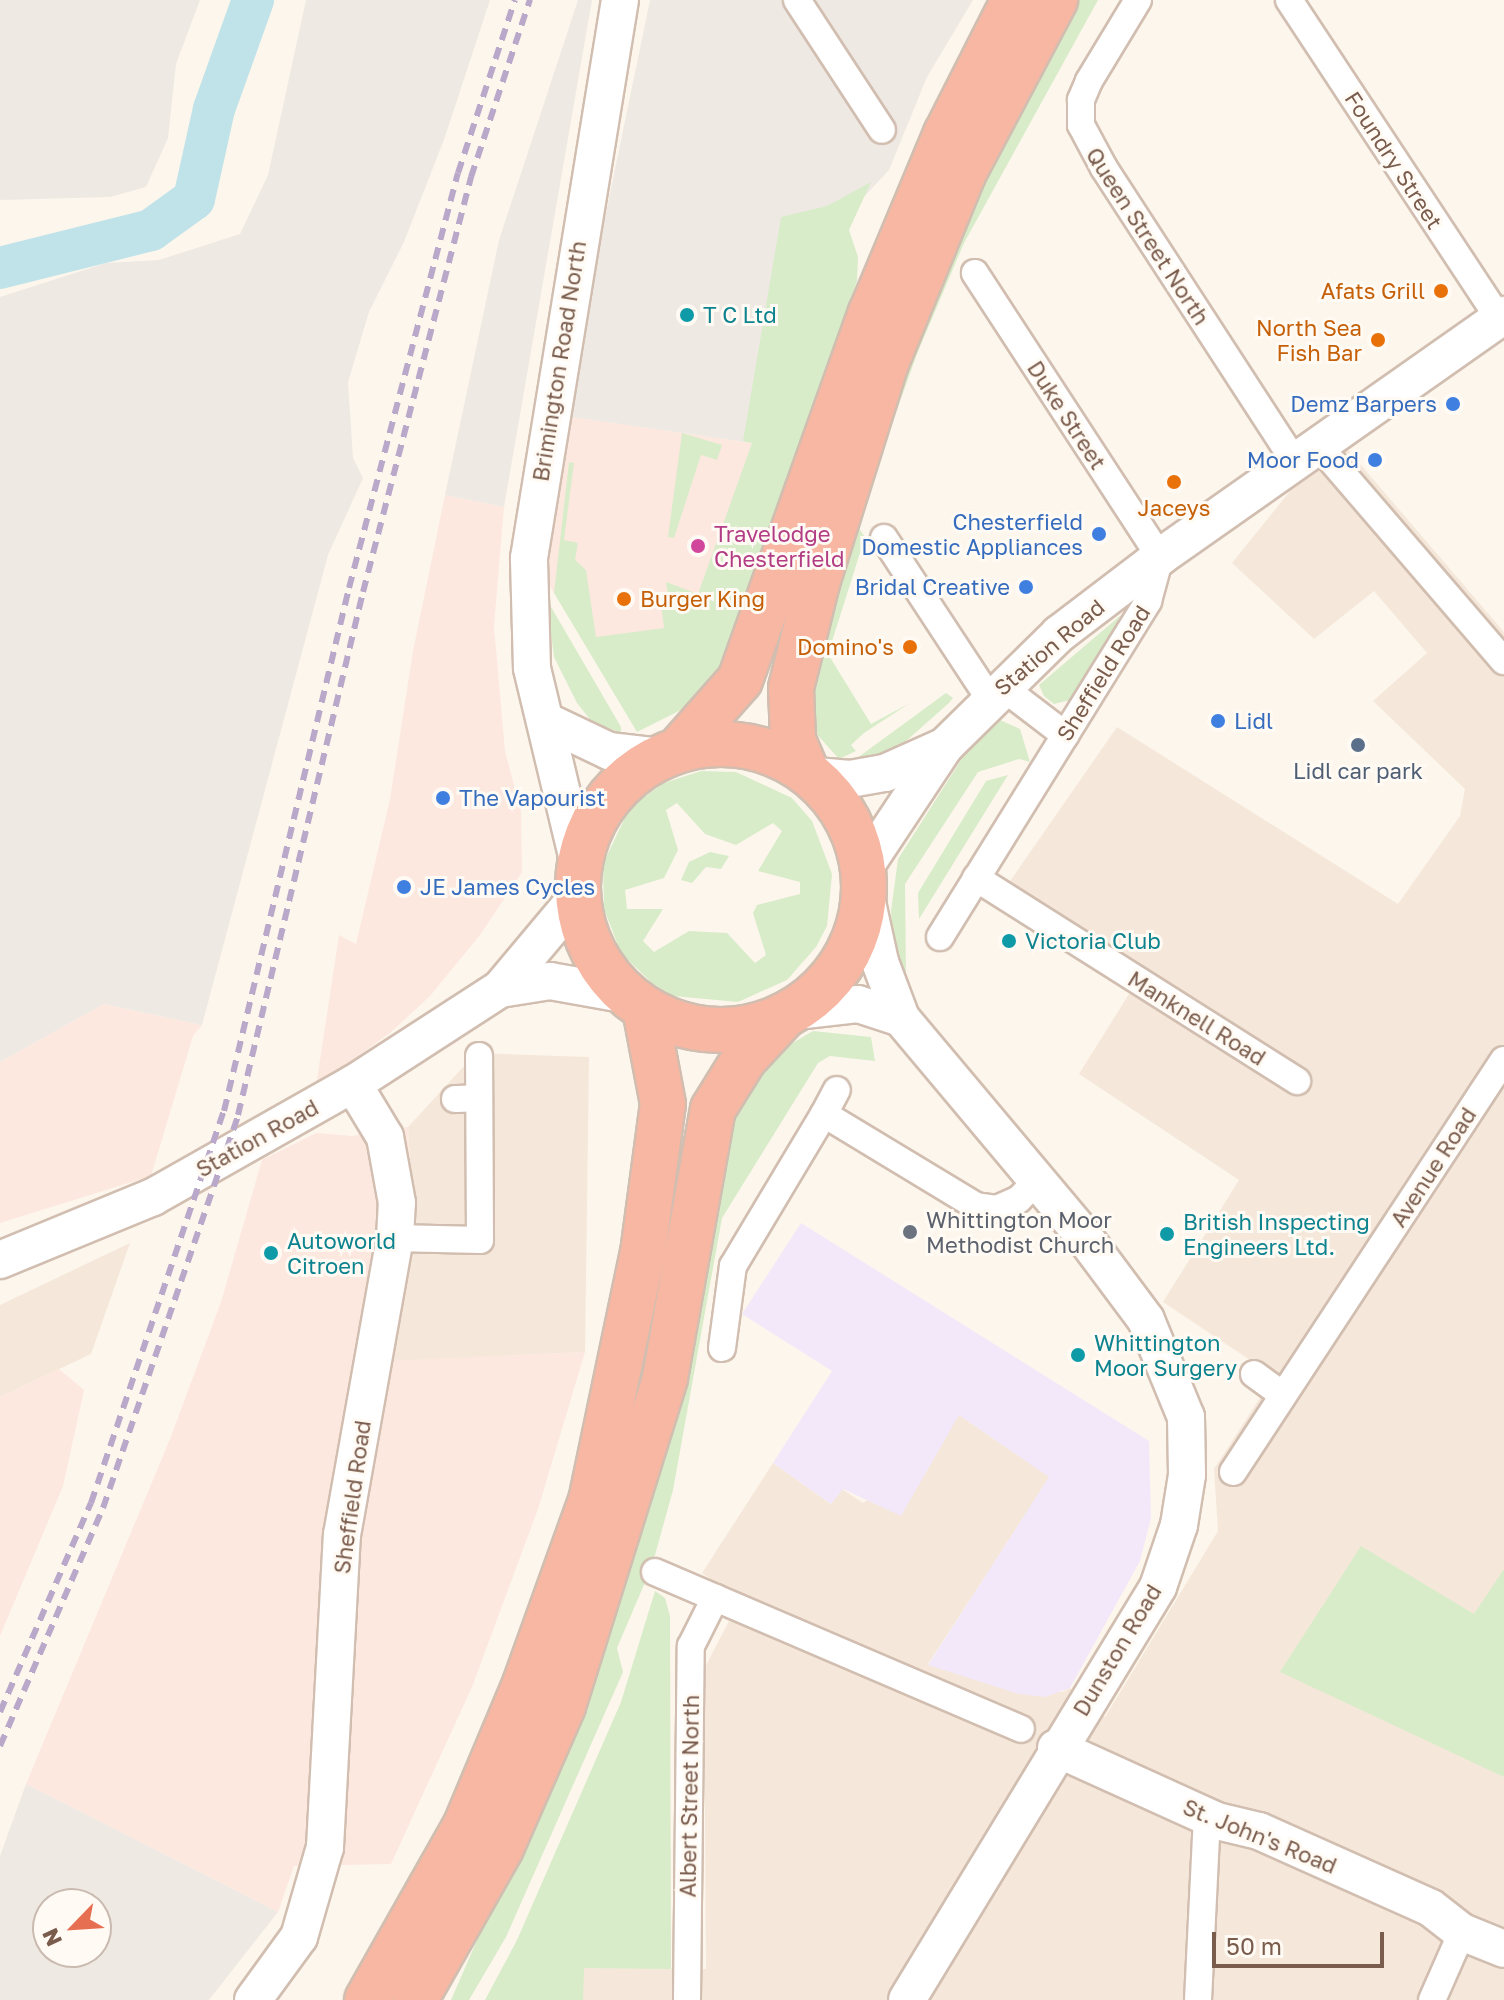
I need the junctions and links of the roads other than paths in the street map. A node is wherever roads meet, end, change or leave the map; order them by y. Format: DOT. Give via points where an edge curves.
graph roads {
  1 [pos="620,0"];
  2 [pos="797,0"];
  3 [pos="1014,0"];
  4 [pos="1055,0"];
  5 [pos="1138,0"];
  6 [pos="1289,0"];
  7 [pos="882,130"];
  8 [pos="975,273"];
  9 [pos="1501,317"];
  10 [pos="1307,454"];
  11 [pos="884,538"];
  12 [pos="1160,557"];
  13 [pos="1504,661"];
  14 [pos="995,692"];
  15 [pos="548,722"];
  16 [pos="1065,735"];
  17 [pos="945,746"];
  18 [pos="670,753"];
  19 [pos="810,771"];
  20 [pos="976,878"];
  21 [pos="579,880"];
  22 [pos="864,880"];
  23 [pos="940,937"];
  24 [pos="500,989"];
  25 [pos="634,1002"];
  26 [pos="791,1013"];
  27 [pos="901,1018"];
  28 [pos="479,1056"];
  29 [pos="1504,1060"];
  30 [pos="1297,1081"];
  31 [pos="353,1084"];
  32 [pos="837,1090"];
  33 [pos="824,1114"];
  34 [pos="1036,1182"];
  35 [pos="395,1238"];
  36 [pos="0,1260"];
  37 [pos="722,1348"];
  38 [pos="1254,1374"];
  39 [pos="1283,1395"];
  40 [pos="1233,1472"];
  41 [pos="655,1572"];
  42 [pos="715,1598"];
  43 [pos="1021,1729"];
  44 [pos="1056,1748"];
  45 [pos="1207,1816"];
  46 [pos="1462,1932"];
  47 [pos="1504,1949"];
  48 [pos="253,2000"];
  49 [pos="367,2000"];
  50 [pos="415,2000"];
  51 [pos="687,2000"];
  52 [pos="907,2000"];
  53 [pos="1198,2000"];
  54 [pos="1432,2000"];
  1 -- 15 [label="main road, Brimington Road North" via="529,558 532,668"];
  2 -- 7 [label="street"];
  3 -- 18 [label="highway" via="946,134 871,313 740,680"];
  4 -- 19 [label="highway" via="964,172 886,363 817,583 791,688 793,740"];
  5 -- 10 [label="street, Queen Street North" via="1089,81 1081,100 1081,125"];
  6 -- 9 [label="street, Foundry Street"];
  8 -- 12 [label="street, Duke Street"];
  9 -- 10 [label="main road"];
  10 -- 12 [label="main road"];
  10 -- 13 [label="street"];
  11 -- 14 [label="street"];
  12 -- 14 [label="main road, Station Road"];
  12 -- 16 [label="street, Sheffield Road" via="1148,601"];
  14 -- 16 [label="street"];
  14 -- 17 [label="main road, Station Road"];
  15 -- 18 [label="main road" via="609,751"];
  15 -- 21 [label="main road, Brimington Road North"];
  16 -- 20 [label="street, Sheffield Road"];
  17 -- 19 [label="main road, Station Road" via="885,773 850,779"];
  17 -- 22 [label="main road, Station Road"];
  18 -- 19 [label="highway" via="723,743 765,750"];
  18 -- 21 [label="highway" via="621,784 598,813"];
  19 -- 22 [label="highway" via="853,830"];
  20 -- 23 [label="street, Sheffield Road"];
  20 -- 30 [label="street, Manknell Road"];
  21 -- 24 [label="main road, Station Road" via="558,926"];
  21 -- 25 [label="highway" via="590,946"];
  22 -- 26 [label="highway" via="858,933 839,970"];
  22 -- 27 [label="main road, Dunston Road" via="880,962"];
  24 -- 25 [label="main road, Station Road" via="550,981"];
  24 -- 31 [label="main road, Station Road"];
  25 -- 26 [label="highway" via="681,1025 721,1031 760,1026"];
  25 -- 49 [label="highway" via="663,1104 643,1253 591,1501 525,1684 465,1827"];
  26 -- 27 [label="main road" via="858,1004"];
  26 -- 50 [label="highway" via="744,1059 713,1109 665,1378 563,1706 501,1848"];
  27 -- 34 [label="main road, Dunston Road"];
  28 -- 35 [label="street" via="467,1098 480,1240"];
  29 -- 39 [label="street, Avenue Road"];
  31 -- 35 [label="main road, Sheffield Road" via="385,1137 397,1203"];
  31 -- 36 [label="main road, Station Road" via="153,1197"];
  32 -- 33 [label="street"];
  33 -- 34 [label="street" via="976,1206 997,1209 1019,1199"];
  33 -- 37 [label="street" via="733,1266"];
  34 -- 44 [label="main road, Dunston Road" via="1146,1320 1186,1417 1187,1475 1179,1525 1158,1587"];
  35 -- 48 [label="main road, Sheffield Road" via="342,1535 325,1847 299,1937"];
  38 -- 39 [label="street"];
  39 -- 40 [label="street, Avenue Road"];
  41 -- 42 [label="street"];
  42 -- 43 [label="street"];
  42 -- 51 [label="street, Albert Street North" via="691,1646"];
  44 -- 45 [label="main road, St. John's Road"];
  44 -- 52 [label="main road, Dunston Road"];
  45 -- 46 [label="main road, St. John's Road" via="1259,1831 1402,1895"];
  45 -- 53 [label="street"];
  46 -- 47 [label="main road, St. John's Road"];
  46 -- 54 [label="street"];
}
